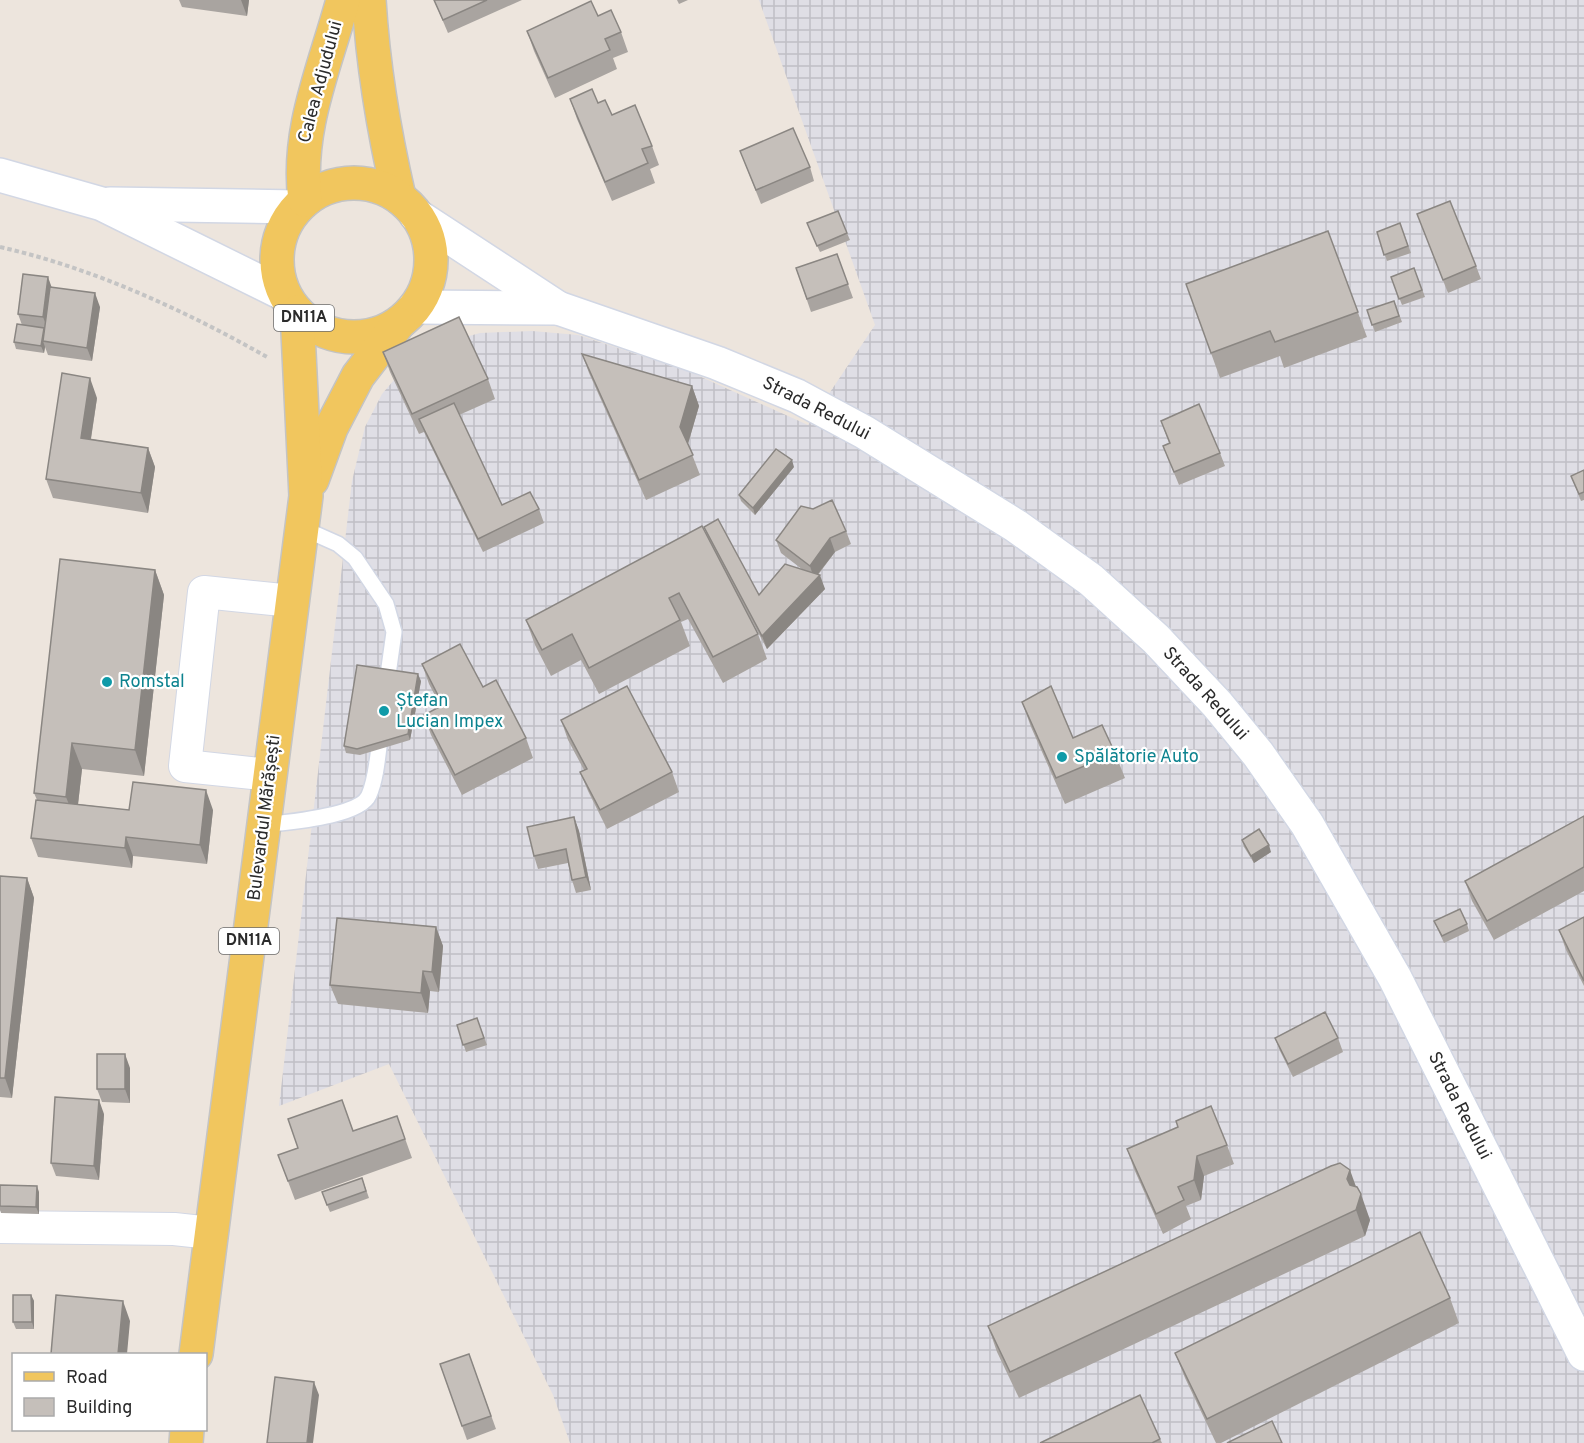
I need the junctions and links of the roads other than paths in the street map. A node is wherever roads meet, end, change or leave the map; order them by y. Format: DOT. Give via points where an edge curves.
graph roads {
  1 [pos="343,0"];
  2 [pos="369,0"];
  3 [pos="0,175"];
  4 [pos="102,204"];
  5 [pos="301,204"];
  6 [pos="408,206"];
  7 [pos="291,303"];
  8 [pos="558,308"];
  9 [pos="407,315"];
  10 [pos="306,496"];
  11 [pos="302,528"];
  12 [pos="292,601"];
  13 [pos="270,775"];
  14 [pos="264,825"];
  15 [pos="0,1227"];
  16 [pos="211,1233"];
  17 [pos="196,1353"];
  18 [pos="1584,1354"];
  1 -- 5 [label="main road, Calea Adjudului" via="307,122"];
  2 -- 6 [label="main road, Calea Adjudului" via="381,114"];
  3 -- 4 [label="main road"];
  4 -- 5 [label="main road"];
  4 -- 7 [label="main road"];
  5 -- 6 [label="main road" via="326,188 345,183 373,185"];
  5 -- 7 [label="main road, DN11A" via="284,226 277,249 278,272"];
  6 -- 8 [label="main road, Strada Redului"];
  6 -- 9 [label="main road" via="428,237 431,261 427,285"];
  7 -- 9 [label="main road, DN11A" via="314,326 334,335 378,333"];
  7 -- 10 [label="main road, Bulevardul Mărășești" via="301,376"];
  8 -- 9 [label="main road, Strada Redului"];
  8 -- 18 [label="main road, Strada Redului" via="717,363 797,396 864,432 1016,526 1091,580 1156,639 1258,754 1307,824 1395,978"];
  9 -- 10 [label="main road, Bulevardul Mărășești" via="353,387 331,428"];
  10 -- 11 [label="main road, Bulevardul Mărășești / DN11A"];
  11 -- 12 [label="main road, Bulevardul Mărășești / DN11A"];
  11 -- 14 [label="lane" via="338,544 355,558 386,604 394,632 369,797 344,811"];
  12 -- 13 [label="main road, Bulevardul Mărășești / DN11A"];
  12 -- 13 [label="street" via="204,592 185,766"];
  13 -- 14 [label="main road, Bulevardul Mărășești / DN11A"];
  14 -- 16 [label="main road, Bulevardul Mărășești / DN11A"];
  15 -- 16 [label="street"];
  16 -- 17 [label="main road, Bulevardul Mărășești / DN11A"];
}
